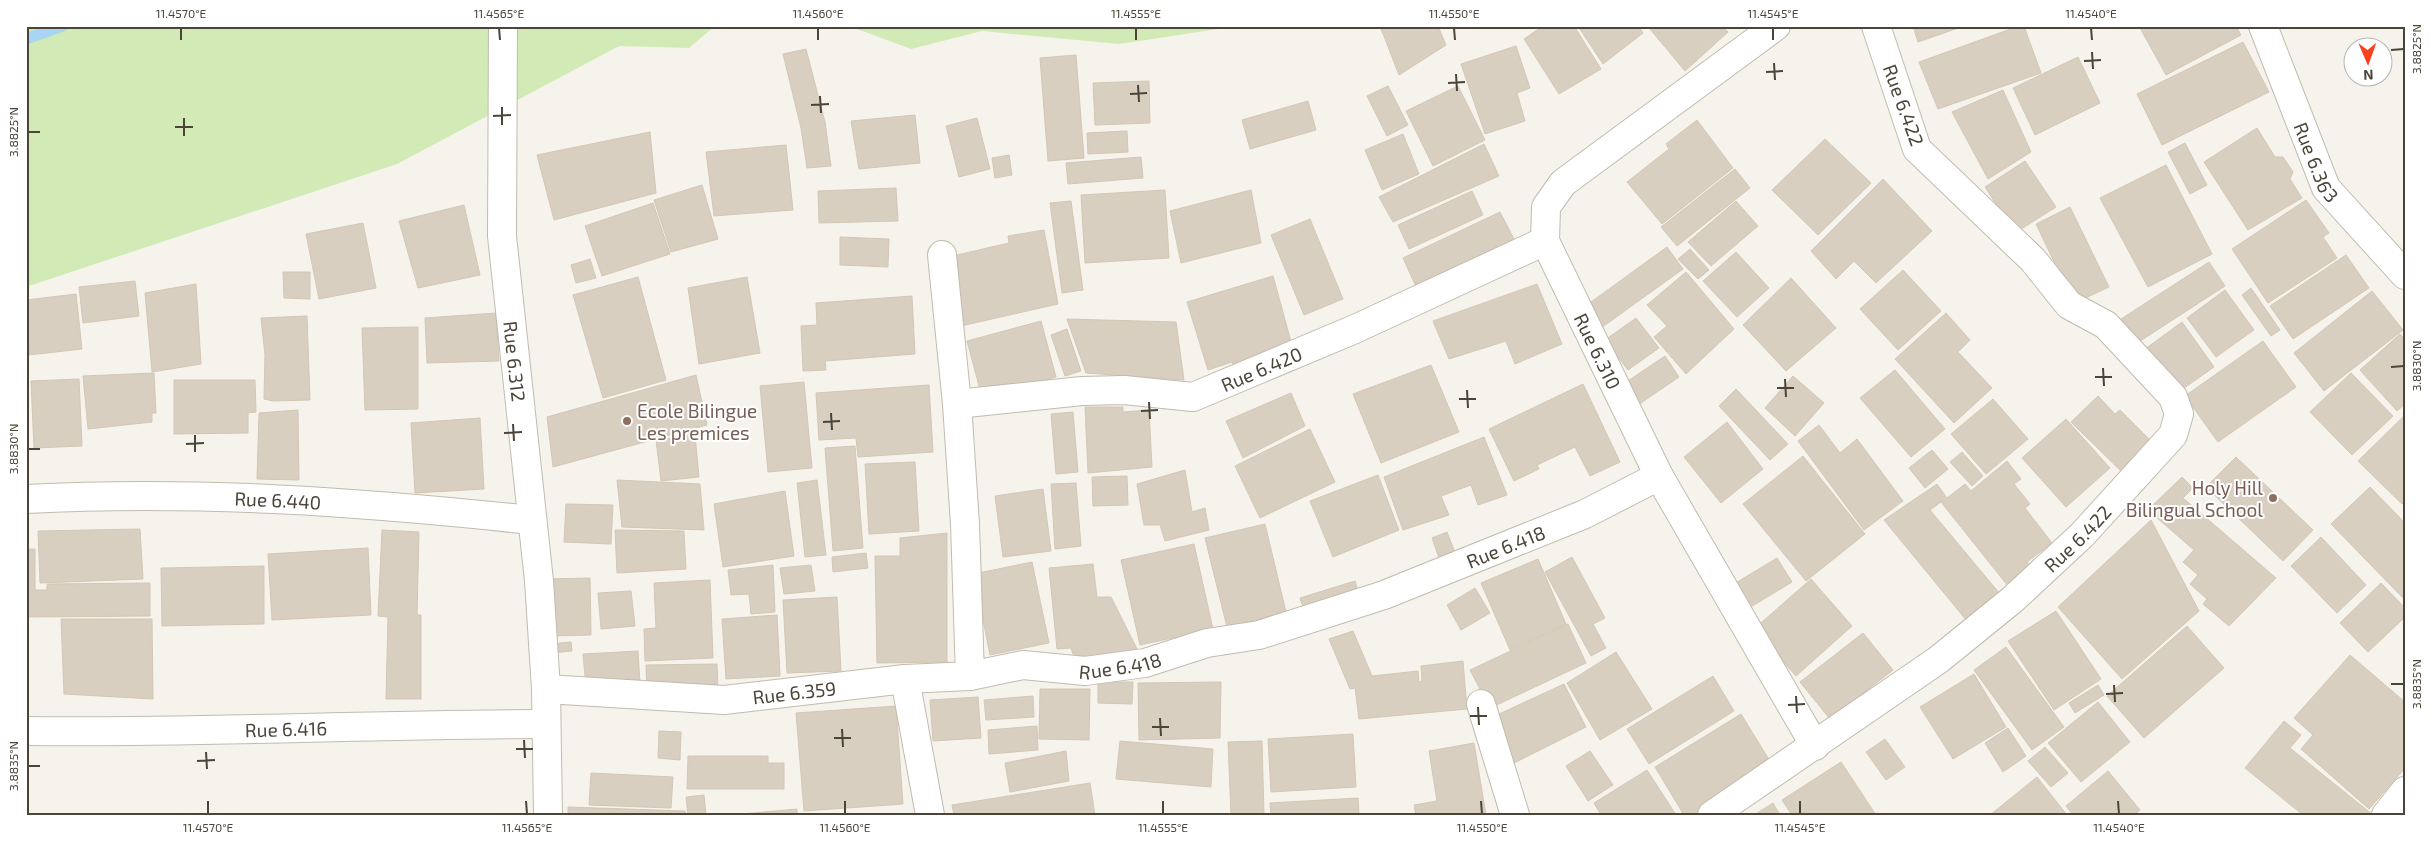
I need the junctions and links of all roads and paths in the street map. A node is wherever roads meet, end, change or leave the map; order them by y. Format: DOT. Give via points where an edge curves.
graph roads {
  1 [pos="503,26"];
  2 [pos="1776,26"];
  3 [pos="1876,26"];
  4 [pos="2263,26"];
  5 [pos="1545,241"];
  6 [pos="942,255"];
  7 [pos="2405,275"];
  8 [pos="957,404"];
  9 [pos="1659,476"];
  10 [pos="26,499"];
  11 [pos="531,520"];
  12 [pos="970,676"];
  13 [pos="905,679"];
  14 [pos="546,689"];
  15 [pos="1481,704"];
  16 [pos="546,724"];
  17 [pos="26,731"];
  18 [pos="1814,746"];
  19 [pos="2405,791"];
  20 [pos="548,815"];
  21 [pos="930,815"];
  22 [pos="1515,815"];
  23 [pos="1712,815"];
  24 [pos="2386,815"];
  1 -- 11 [label="street, Rue 6.312" via="502,236 527,456"];
  2 -- 5 [label="street, Rue 6.310" via="1563,183 1546,207"];
  3 -- 18 [label="street, Rue 6.422" via="1917,150 2033,260 2069,305 2106,325 2173,397 2179,414 2173,435 2082,535 2012,600 1938,660"];
  4 -- 7 [label="street, Rue 6.363" via="2326,188"];
  5 -- 8 [label="street, Rue 6.420" via="1356,330 1194,397 1124,390 1082,391"];
  5 -- 9 [label="street, Rue 6.310"];
  6 -- 8 [label="street"];
  8 -- 12 [label="street"];
  9 -- 12 [label="street, Rue 6.418" via="1585,514 1384,596 1259,635 1207,643 1145,663 1085,671 1023,665"];
  9 -- 18 [label="street, Rue 6.310"];
  10 -- 11 [label="street, Rue 6.440" via="99,495 271,497"];
  11 -- 14 [label="street, Rue 6.312" via="539,581"];
  12 -- 13 [label="street, Rue 6.418"];
  13 -- 14 [label="street, Rue 6.359" via="724,700"];
  13 -- 21 [label="street"];
  14 -- 16 [label="street, Rue 6.312"];
  15 -- 22 [label="street"];
  16 -- 17 [label="street, Rue 6.416"];
  16 -- 20 [label="street, Rue 6.312"];
  18 -- 23 [label="street, Rue 6.422"];
  19 -- 24 [label="street"];
}
